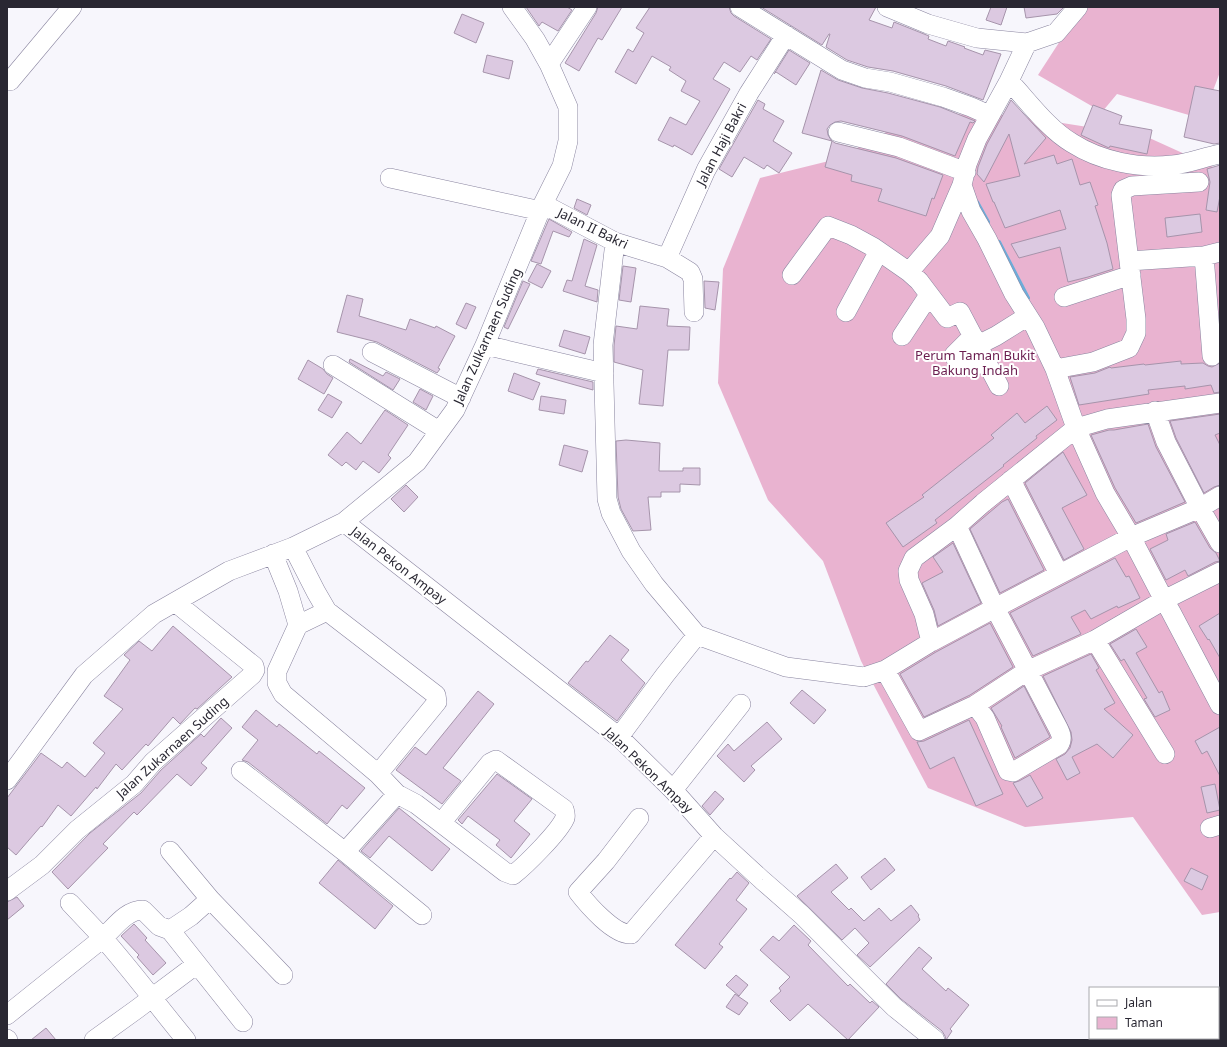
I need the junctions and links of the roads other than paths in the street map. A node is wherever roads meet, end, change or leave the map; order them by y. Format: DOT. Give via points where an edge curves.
graph roads {
  1 [pos="72,7"];
  2 [pos="512,7"];
  3 [pos="587,7"];
  4 [pos="740,7"];
  5 [pos="887,7"];
  6 [pos="1078,7"];
  7 [pos="786,35"];
  8 [pos="1027,43"];
  9 [pos="549,64"];
  10 [pos="1009,81"];
  11 [pos="8,82"];
  12 [pos="989,116"];
  13 [pos="838,132"];
  14 [pos="1220,154"];
  15 [pos="390,178"];
  16 [pos="964,178"];
  17 [pos="1199,182"];
  18 [pos="542,207"];
  19 [pos="615,242"];
  20 [pos="879,251"];
  21 [pos="1212,254"];
  22 [pos="667,258"];
  23 [pos="1130,268"];
  24 [pos="909,272"];
  25 [pos="792,275"];
  26 [pos="929,295"];
  27 [pos="1064,297"];
  28 [pos="694,312"];
  29 [pos="846,312"];
  30 [pos="1028,316"];
  31 [pos="902,336"];
  32 [pos="976,341"];
  33 [pos="486,345"];
  34 [pos="372,352"];
  35 [pos="1212,356"];
  36 [pos="988,364"];
  37 [pos="333,365"];
  38 [pos="1054,369"];
  39 [pos="604,373"];
  40 [pos="999,386"];
  41 [pos="461,398"];
  42 [pos="1220,403"];
  43 [pos="1155,411"];
  44 [pos="1076,428"];
  45 [pos="440,431"];
  46 [pos="1011,480"];
  47 [pos="1220,496"];
  48 [pos="1200,508"];
  49 [pos="344,522"];
  50 [pos="957,526"];
  51 [pos="1130,537"];
  52 [pos="1220,543"];
  53 [pos="292,547"];
  54 [pos="273,554"];
  55 [pos="1220,572"];
  56 [pos="1059,574"];
  57 [pos="311,583"];
  58 [pos="288,591"];
  59 [pos="1164,600"];
  60 [pos="175,602"];
  61 [pos="995,608"];
  62 [pos="327,611"];
  63 [pos="298,625"];
  64 [pos="697,635"];
  65 [pos="1095,640"];
  66 [pos="932,642"];
  67 [pos="885,670"];
  68 [pos="1027,671"];
  69 [pos="741,704"];
  70 [pos="975,705"];
  71 [pos="1220,705"];
  72 [pos="619,737"];
  73 [pos="1165,754"];
  74 [pos="241,771"];
  75 [pos="378,774"];
  76 [pos="7,780"];
  77 [pos="673,790"];
  78 [pos="397,794"];
  79 [pos="639,818"];
  80 [pos="441,823"];
  81 [pos="714,836"];
  82 [pos="170,851"];
  83 [pos="344,852"];
  84 [pos="7,891"];
  85 [pos="210,899"];
  86 [pos="70,903"];
  87 [pos="422,916"];
  88 [pos="170,930"];
  89 [pos="103,938"];
  90 [pos="197,964"];
  91 [pos="283,975"];
  92 [pos="151,998"];
  93 [pos="7,1015"];
  94 [pos="243,1022"];
  95 [pos="94,1040"];
  96 [pos="186,1040"];
  97 [pos="935,1040"];
  1 -- 11 [label="street"];
  2 -- 9 [label="street, Jalan Zulkarnaen Suding"];
  3 -- 9 [label="street"];
  4 -- 7 [label="street"];
  5 -- 8 [label="street" via="928,24 977,38"];
  6 -- 8 [label="street" via="1056,33"];
  7 -- 12 [label="street" via="848,72 943,97"];
  7 -- 22 [label="street, Jalan Haji Bakri" via="748,93 706,170"];
  8 -- 10 [label="street"];
  9 -- 18 [label="street, Jalan Zulkarnaen Suding" via="568,107 568,141 562,166"];
  10 -- 12 [label="street"];
  10 -- 14 [label="street" via="1053,128 1072,143 1111,160 1154,166 1173,165"];
  12 -- 16 [label="street" via="967,164"];
  13 -- 16 [label="street" via="899,147"];
  15 -- 18 [label="street, Jalan II Bakri"];
  16 -- 24 [label="street" via="940,236"];
  16 -- 30 [label="street" via="971,211"];
  17 -- 23 [label="street" via="1132,186 1123,190 1121,195"];
  18 -- 19 [label="street, Jalan II Bakri"];
  18 -- 33 [label="street, Jalan Zulkarnaen Suding"];
  19 -- 22 [label="street, Jalan II Bakri"];
  19 -- 39 [label="street" via="603,345"];
  20 -- 24 [label="street"];
  20 -- 25 [label="street" via="851,235 828,226"];
  20 -- 29 [label="street"];
  21 -- 23 [label="street"];
  21 -- 35 [label="street"];
  22 -- 28 [label="street, Jalan II Bakri" via="690,272 693,279"];
  23 -- 27 [label="street"];
  23 -- 38 [label="street" via="1136,333 1129,348 1093,362"];
  24 -- 26 [label="street"];
  26 -- 31 [label="street"];
  26 -- 32 [label="street" via="947,318 960,312"];
  30 -- 32 [label="street" via="996,336"];
  30 -- 38 [label="street"];
  32 -- 36 [label="street"];
  32 -- 36 [label="street" via="954,355 959,365"];
  33 -- 39 [label="street"];
  33 -- 41 [label="street, Jalan Zulkarnaen Suding"];
  34 -- 41 [label="street"];
  36 -- 40 [label="street"];
  37 -- 45 [label="street"];
  38 -- 44 [label="street"];
  39 -- 64 [label="street" via="607,499 611,513 631,551 654,584"];
  41 -- 45 [label="street, Jalan Zulkarnaen Suding"];
  42 -- 43 [label="street"];
  43 -- 44 [label="street" via="1107,419"];
  43 -- 48 [label="street" via="1166,442"];
  44 -- 46 [label="street"];
  44 -- 51 [label="street" via="1105,494"];
  45 -- 49 [label="street, Jalan Zulkarnaen Suding" via="417,462"];
  46 -- 50 [label="street"];
  46 -- 56 [label="street"];
  47 -- 48 [label="street"];
  48 -- 51 [label="street"];
  48 -- 52 [label="street"];
  49 -- 53 [label="street, Jalan Zulkarnaen Suding"];
  49 -- 72 [label="street, Jalan Pekon Ampay"];
  50 -- 61 [label="street"];
  50 -- 66 [label="street" via="914,558 908,571"];
  51 -- 56 [label="street"];
  51 -- 59 [label="street"];
  53 -- 54 [label="street, Jalan Zulkarnaen Suding"];
  53 -- 57 [label="street"];
  54 -- 58 [label="street"];
  54 -- 60 [label="street, Jalan Zulkarnaen Suding" via="230,571"];
  55 -- 59 [label="street"];
  56 -- 61 [label="street"];
  57 -- 58 [label="street"];
  57 -- 62 [label="street"];
  58 -- 63 [label="street"];
  59 -- 65 [label="street"];
  59 -- 71 [label="street"];
  60 -- 76 [label="street, Jalan Zulkarnaen Suding" via="154,614 84,675"];
  60 -- 84 [label="street, Jalan Zukarnaen Suding" via="254,666 255,670 153,762 134,784 77,830 42,865"];
  61 -- 66 [label="street"];
  61 -- 68 [label="street"];
  62 -- 63 [label="street"];
  62 -- 75 [label="street" via="438,698"];
  63 -- 75 [label="street" via="277,671 277,683 283,694"];
  64 -- 67 [label="street" via="786,667 864,677"];
  64 -- 72 [label="street"];
  65 -- 68 [label="street"];
  65 -- 73 [label="street"];
  66 -- 67 [label="street"];
  67 -- 70 [label="street" via="919,731"];
  68 -- 70 [label="street"];
  68 -- 70 [label="street" via="1060,733 1060,745 1010,772 985,718"];
  69 -- 77 [label="street"];
  72 -- 77 [label="street, Jalan Pekon Ampay"];
  74 -- 83 [label="street"];
  75 -- 78 [label="street"];
  77 -- 81 [label="street, Jalan Pekon Ampay"];
  78 -- 80 [label="street" via="416,804"];
  78 -- 83 [label="street"];
  79 -- 81 [label="street" via="578,892 609,925 627,934 631,934"];
  80 -- 80 [label="street" via="505,872 513,875 550,838 566,814 564,809 496,760 490,763"];
  81 -- 97 [label="street, Jalan Pekon Ampay" via="818,930 894,1007"];
  82 -- 85 [label="street"];
  83 -- 87 [label="street"];
  85 -- 88 [label="street"];
  85 -- 91 [label="street"];
  86 -- 89 [label="street"];
  88 -- 89 [label="street" via="159,926 143,910 136,910"];
  88 -- 90 [label="street"];
  89 -- 92 [label="street"];
  89 -- 93 [label="street"];
  90 -- 92 [label="street"];
  90 -- 94 [label="street"];
  92 -- 95 [label="street"];
  92 -- 96 [label="street"];
}
